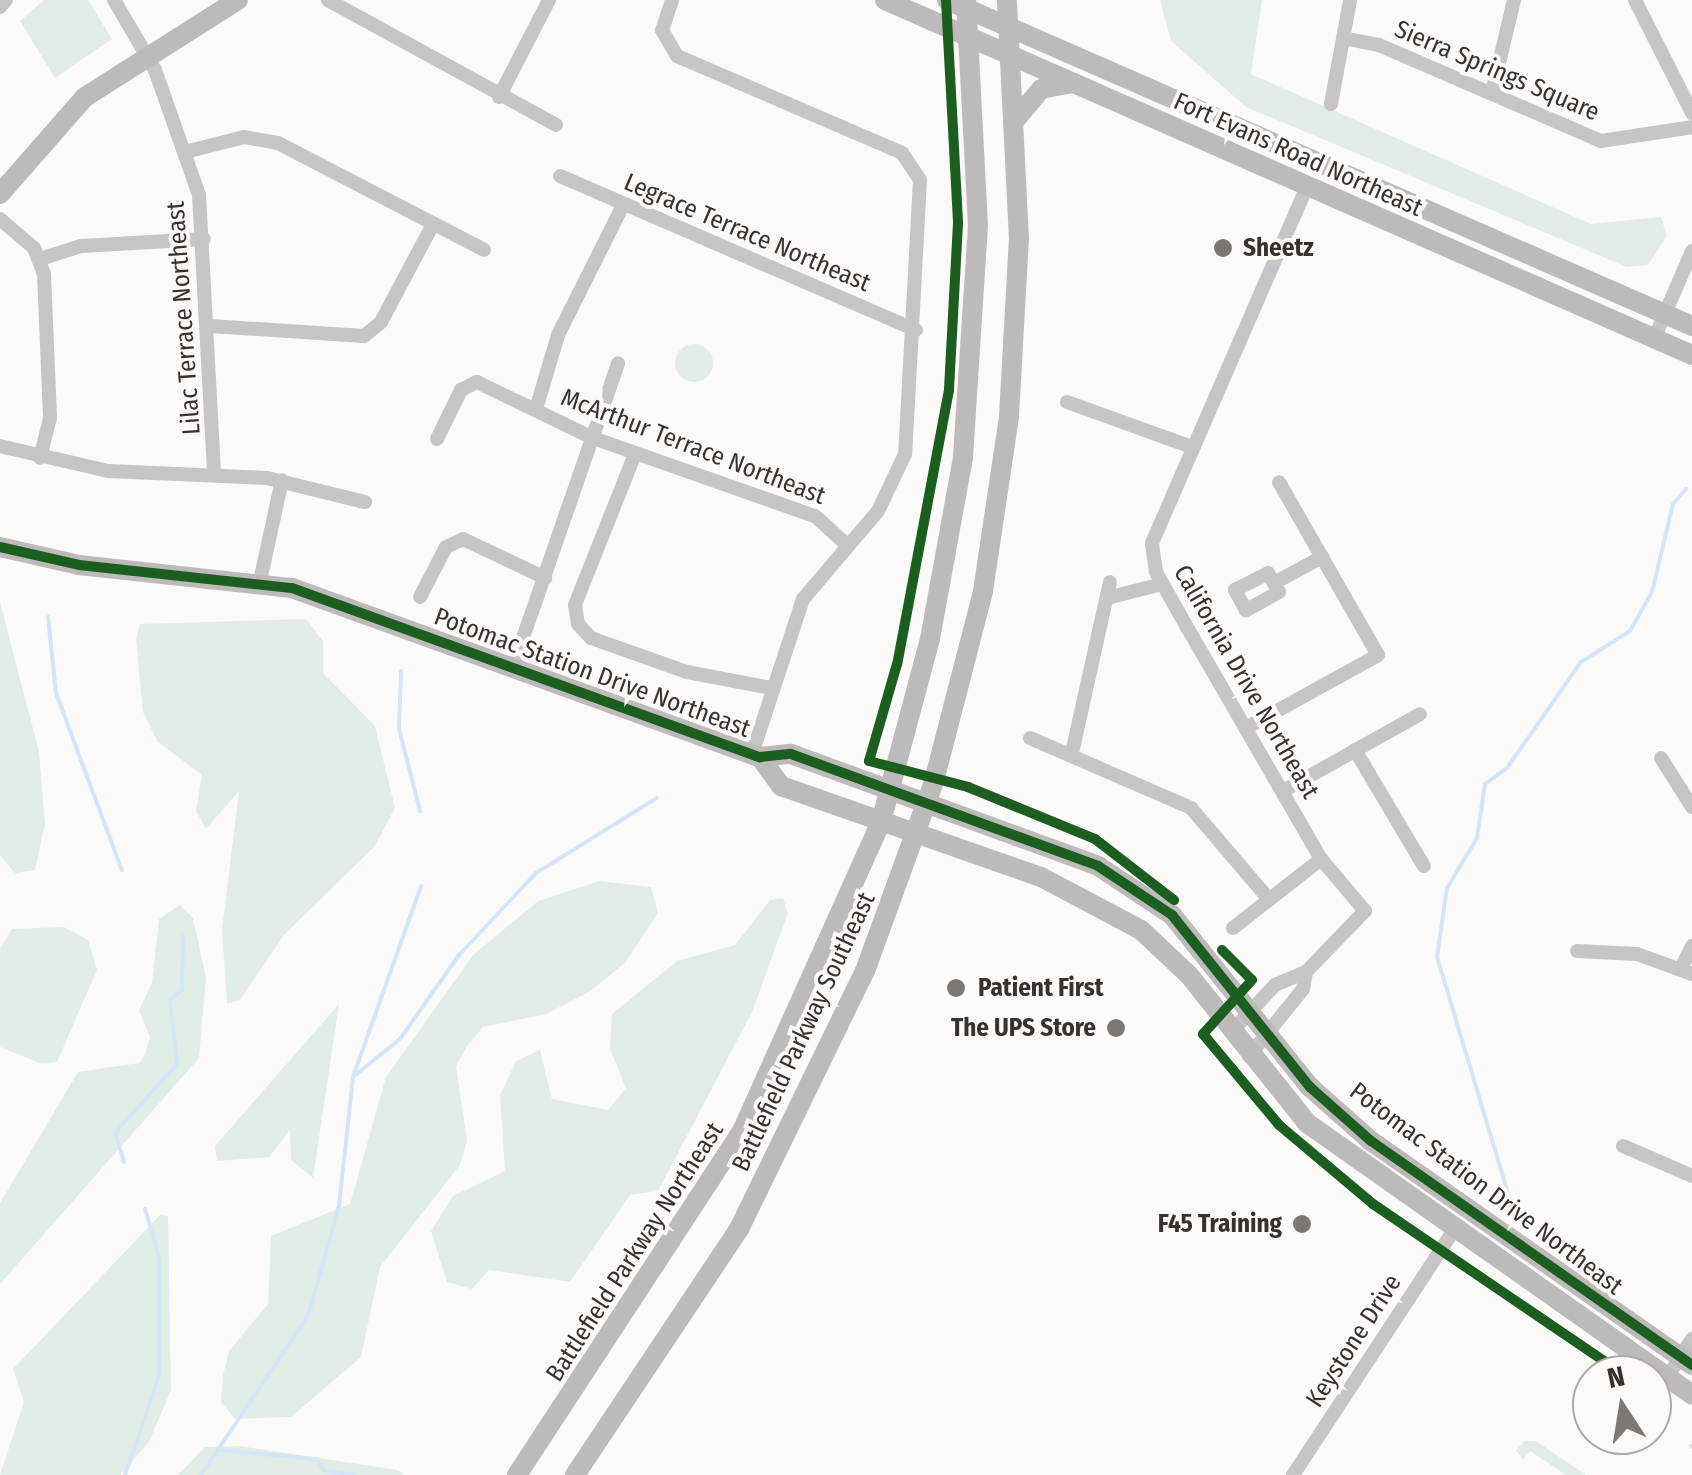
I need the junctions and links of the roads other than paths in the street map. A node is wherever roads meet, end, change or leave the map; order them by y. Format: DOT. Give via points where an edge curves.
graph roads {
  1 [pos="6,0"];
  2 [pos="114,0"];
  3 [pos="238,0"];
  4 [pos="328,0"];
  5 [pos="549,0"];
  6 [pos="672,0"];
  7 [pos="885,0"];
  8 [pos="947,0"];
  9 [pos="1007,0"];
  10 [pos="1350,0"];
  11 [pos="1514,0"];
  12 [pos="1635,0"];
  13 [pos="966,4"];
  14 [pos="0,8"];
  15 [pos="1009,28"];
  16 [pos="968,37"];
  17 [pos="1343,38"];
  18 [pos="146,56"];
  19 [pos="1012,56"];
  20 [pos="1073,83"];
  21 [pos="1492,93"];
  22 [pos="499,96"];
  23 [pos="1331,104"];
  24 [pos="1692,113"];
  25 [pos="1016,119"];
  26 [pos="556,125"];
  27 [pos="1692,127"];
  28 [pos="185,152"];
  29 [pos="560,176"];
  30 [pos="1307,186"];
  31 [pos="0,194"];
  32 [pos="623,205"];
  33 [pos="1444,217"];
  34 [pos="0,218"];
  35 [pos="433,224"];
  36 [pos="204,239"];
  37 [pos="484,250"];
  38 [pos="1692,251"];
  39 [pos="40,259"];
  40 [pos="1666,315"];
  41 [pos="210,326"];
  42 [pos="1692,326"];
  43 [pos="916,330"];
  44 [pos="1654,338"];
  45 [pos="1692,355"];
  46 [pos="618,363"];
  47 [pos="1067,402"];
  48 [pos="536,410"];
  49 [pos="593,438"];
  50 [pos="437,439"];
  51 [pos="0,446"];
  52 [pos="1192,447"];
  53 [pos="634,454"];
  54 [pos="40,458"];
  55 [pos="214,472"];
  56 [pos="282,480"];
  57 [pos="1279,482"];
  58 [pos="364,502"];
  59 [pos="845,543"];
  60 [pos="0,547"];
  61 [pos="1322,557"];
  62 [pos="544,578"];
  63 [pos="260,581"];
  64 [pos="1110,582"];
  65 [pos="1274,582"];
  66 [pos="1162,584"];
  67 [pos="420,597"];
  68 [pos="1107,598"];
  69 [pos="515,661"];
  70 [pos="772,688"];
  71 [pos="1420,714"];
  72 [pos="1246,728"];
  73 [pos="1030,738"];
  74 [pos="1355,750"];
  75 [pos="1072,753"];
  76 [pos="756,755"];
  77 [pos="1661,758"];
  78 [pos="890,789"];
  79 [pos="1282,791"];
  80 [pos="927,803"];
  81 [pos="1692,807"];
  82 [pos="881,822"];
  83 [pos="916,834"];
  84 [pos="1321,859"];
  85 [pos="1424,866"];
  86 [pos="1268,898"];
  87 [pos="1233,928"];
  88 [pos="1692,946"];
  89 [pos="1577,951"];
  90 [pos="1687,971"];
  91 [pos="1306,972"];
  92 [pos="1251,1010"];
  93 [pos="1233,1030"];
  94 [pos="1268,1034"];
  95 [pos="1249,1056"];
  96 [pos="1622,1146"];
  97 [pos="1692,1176"];
  98 [pos="1452,1233"];
  99 [pos="1692,1339"];
  100 [pos="1631,1355"];
  101 [pos="1686,1361"];
  102 [pos="517,1475"];
  103 [pos="574,1475"];
  104 [pos="1293,1475"];
  1 -- 14 [label="street"];
  2 -- 18 [label="street, Lilac Terrace Northeast"];
  3 -- 18 [label="main road"];
  4 -- 22 [label="street"];
  5 -- 22 [label="street"];
  6 -- 43 [label="street" via="662,30 677,56 911,160 920,180"];
  7 -- 16 [label="main road, Fort Evans Road Northeast"];
  8 -- 13 [label="main road, Fort Evans Road Northeast"];
  9 -- 15 [label="main road"];
  10 -- 17 [label="street"];
  11 -- 21 [label="street"];
  12 -- 24 [label="street"];
  13 -- 15 [label="main road, Fort Evans Road Northeast"];
  13 -- 16 [label="main road, Battlefield Parkway Northeast"];
  15 -- 19 [label="main road, Battlefield Parkway Southeast"];
  15 -- 33 [label="main road, Fort Evans Road Northeast"];
  16 -- 19 [label="main road, Fort Evans Road Northeast"];
  16 -- 78 [label="main road, Battlefield Parkway Northeast" via="978,226 963,457 930,639"];
  17 -- 21 [label="street, Sierra Springs Square"];
  17 -- 23 [label="street"];
  18 -- 28 [label="street, Lilac Terrace Northeast"];
  18 -- 31 [label="main road" via="67,113"];
  19 -- 20 [label="main road, Fort Evans Road Northeast"];
  19 -- 25 [label="main road, Battlefield Parkway Southeast"];
  20 -- 25 [label="main road" via="1040,89"];
  20 -- 30 [label="main road, Fort Evans Road Northeast"];
  21 -- 27 [label="street, Sierra Springs Square" via="1601,141"];
  22 -- 26 [label="street"];
  25 -- 80 [label="main road, Battlefield Parkway Southeast" via="1009,416 973,638"];
  28 -- 35 [label="street" via="262,139"];
  28 -- 36 [label="street, Lilac Terrace Northeast"];
  29 -- 32 [label="street, Legrace Terrace Northeast"];
  30 -- 33 [label="main road" via="1323,179"];
  30 -- 44 [label="main road, Fort Evans Road Northeast"];
  30 -- 52 [label="street, California Drive Northeast"];
  32 -- 43 [label="street, Legrace Terrace Northeast"];
  32 -- 48 [label="street" via="565,320"];
  33 -- 40 [label="main road, Fort Evans Road Northeast"];
  34 -- 39 [label="street"];
  35 -- 37 [label="street"];
  35 -- 41 [label="street" via="382,322 364,336"];
  36 -- 39 [label="street" via="81,246"];
  36 -- 41 [label="street, Lilac Terrace Northeast"];
  38 -- 40 [label="street"];
  39 -- 54 [label="street" via="50,418"];
  40 -- 42 [label="main road, Fort Evans Road Northeast"];
  40 -- 44 [label="street"];
  41 -- 55 [label="street, Lilac Terrace Northeast"];
  43 -- 59 [label="street" via="898,477"];
  44 -- 45 [label="main road, Fort Evans Road Northeast"];
  46 -- 49 [label="street"];
  47 -- 52 [label="street"];
  48 -- 49 [label="street, McArthur Terrace Northeast"];
  48 -- 50 [label="street, McArthur Terrace Northeast" via="468,384"];
  49 -- 53 [label="street, McArthur Terrace Northeast"];
  49 -- 62 [label="street"];
  51 -- 54 [label="street"];
  52 -- 66 [label="street, California Drive Northeast" via="1152,543"];
  53 -- 59 [label="street, McArthur Terrace Northeast" via="815,516"];
  53 -- 70 [label="street" via="575,605 578,624 591,638 688,672"];
  54 -- 55 [label="street" via="108,471"];
  55 -- 56 [label="street"];
  56 -- 58 [label="street"];
  56 -- 63 [label="street"];
  57 -- 61 [label="street"];
  59 -- 70 [label="street" via="803,599"];
  60 -- 63 [label="main road, Potomac Station Drive Northeast" via="79,566"];
  61 -- 65 [label="street"];
  61 -- 72 [label="street" via="1378,655"];
  62 -- 67 [label="street" via="462,538 446,546"];
  62 -- 69 [label="street"];
  63 -- 69 [label="main road, Potomac Station Drive Northeast"];
  64 -- 68 [label="street"];
  66 -- 68 [label="street"];
  66 -- 72 [label="street, California Drive Northeast"];
  68 -- 75 [label="street"];
  69 -- 76 [label="main road, Potomac Station Drive Northeast"];
  70 -- 76 [label="street"];
  71 -- 74 [label="street"];
  72 -- 79 [label="street, California Drive Northeast"];
  73 -- 75 [label="street"];
  74 -- 79 [label="street"];
  74 -- 85 [label="street"];
  75 -- 86 [label="street" via="1191,808"];
  76 -- 78 [label="main road, Potomac Station Drive Northeast" via="791,754"];
  76 -- 82 [label="main road, Potomac Station Drive Northeast" via="781,786"];
  77 -- 81 [label="street"];
  78 -- 80 [label="main road, Potomac Station Drive Northeast"];
  78 -- 82 [label="main road, Battlefield Parkway Northeast"];
  79 -- 84 [label="street, California Drive Northeast"];
  80 -- 83 [label="main road, Battlefield Parkway Southeast"];
  80 -- 92 [label="main road, Potomac Station Drive Northeast" via="1125,881 1192,936"];
  82 -- 83 [label="main road, Potomac Station Drive Northeast"];
  82 -- 102 [label="main road, Battlefield Parkway Northeast" via="797,1025 742,1131"];
  83 -- 93 [label="main road, Potomac Station Drive Northeast" via="1041,877 1123,918 1170,954"];
  83 -- 103 [label="main road, Battlefield Parkway Southeast" via="865,972 739,1229"];
  84 -- 86 [label="street"];
  84 -- 91 [label="street, California Drive Northeast" via="1366,911"];
  86 -- 87 [label="street"];
  88 -- 90 [label="street"];
  89 -- 90 [label="street" via="1637,954"];
  91 -- 92 [label="street"];
  91 -- 94 [label="street"];
  92 -- 93 [label="street"];
  92 -- 94 [label="main road, Potomac Station Drive Northeast"];
  93 -- 95 [label="main road, Potomac Station Drive Northeast"];
  94 -- 95 [label="street"];
  94 -- 101 [label="main road, Potomac Station Drive Northeast" via="1371,1141"];
  95 -- 98 [label="main road, Potomac Station Drive Northeast" via="1307,1123"];
  96 -- 97 [label="street"];
  98 -- 100 [label="main road, Potomac Station Drive Northeast"];
  98 -- 104 [label="street, Keystone Drive"];
  99 -- 101 [label="street"];
}
